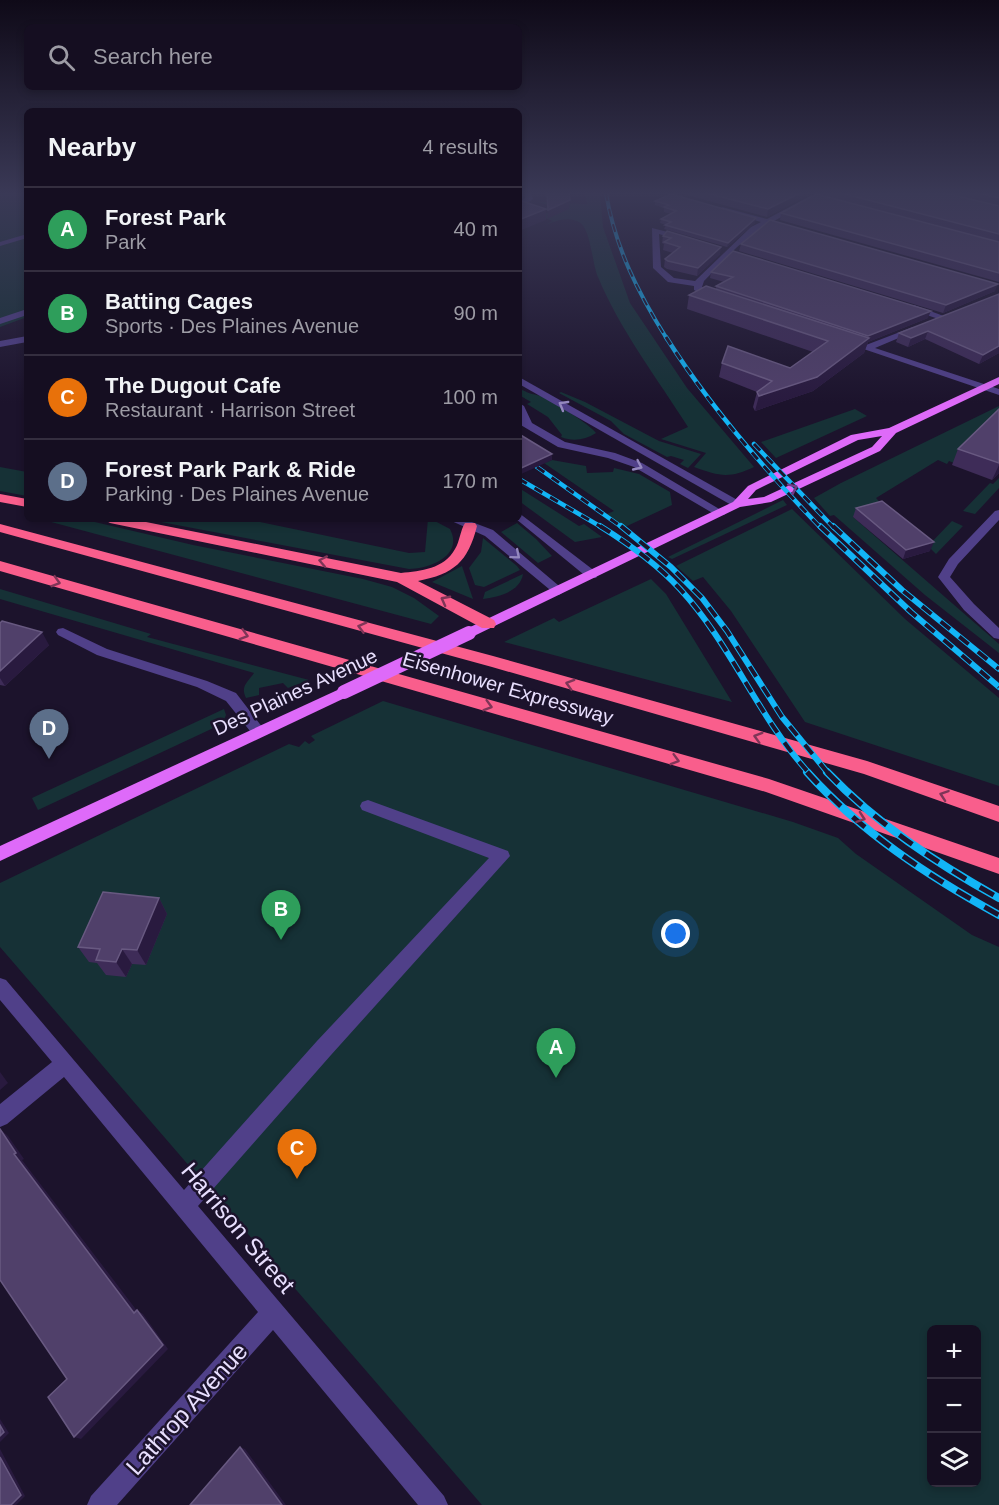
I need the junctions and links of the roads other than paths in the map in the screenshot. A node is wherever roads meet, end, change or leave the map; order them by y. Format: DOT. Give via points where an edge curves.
graph roads {
  1 [pos="657,263"];
  2 [pos="715,263"];
  3 [pos="697,284"];
  4 [pos="732,303"];
  5 [pos="901,304"];
  6 [pos="24,313"];
  7 [pos="0,321"];
  8 [pos="833,337"];
  9 [pos="24,340"];
  10 [pos="0,344"];
  11 [pos="867,348"];
  12 [pos="999,380"];
  13 [pos="522,382"];
  14 [pos="983,387"];
  15 [pos="999,392"];
  16 [pos="522,423"];
  17 [pos="892,431"];
  18 [pos="603,437"];
  19 [pos="582,449"];
  20 [pos="0,498"];
  21 [pos="24,502"];
  22 [pos="737,504"];
  23 [pos="720,513"];
  24 [pos="999,513"];
  25 [pos="522,518"];
  26 [pos="125,522"];
  27 [pos="460,522"];
  28 [pos="470,526"];
  29 [pos="0,528"];
  30 [pos="0,566"];
  31 [pos="592,575"];
  32 [pos="400,578"];
  33 [pos="558,591"];
  34 [pos="488,624"];
  35 [pos="63,632"];
  36 [pos="999,635"];
  37 [pos="259,732"];
  38 [pos="368,806"];
  39 [pos="999,814"];
  40 [pos="0,854"];
  41 [pos="999,866"];
  42 [pos="0,986"];
  43 [pos="65,1064"];
  44 [pos="0,1117"];
  45 [pos="184,1206"];
  46 [pos="273,1313"];
  47 [pos="100,1505"];
  48 [pos="435,1505"];
  1 -- 3 [label="street" via="671,280"];
  2 -- 3 [label="street"];
  3 -- 4 [label="street" via="701,292"];
  5 -- 11 [label="street" via="948,317"];
  6 -- 7 [label="street"];
  8 -- 11 [label="street"];
  9 -- 10 [label="street"];
  11 -- 14 [label="street"];
  12 -- 14 [label="main road, Des Plaines Avenue"];
  18 -- 13 [label="street, one-way"];
  14 -- 15 [label="street"];
  14 -- 17 [label="main road, Des Plaines Avenue"];
  16 -- 19 [label="street" via="562,445"];
  17 -- 22 [label="main road, Des Plaines Avenue" via="855,436 752,488"];
  22 -- 17 [label="main road, Des Plaines Avenue, one-way" via="768,501 876,449"];
  18 -- 19 [label="street"];
  18 -- 22 [label="street"];
  19 -- 23 [label="street, one-way" via="638,465"];
  20 -- 21 [label="highway"];
  22 -- 23 [label="main road, Des Plaines Avenue"];
  23 -- 31 [label="main road, Des Plaines Avenue"];
  24 -- 36 [label="street" via="944,577"];
  25 -- 31 [label="street"];
  32 -- 26 [label="highway, one-way"];
  27 -- 28 [label="street"];
  28 -- 32 [label="highway" via="467,543 455,561 442,570"];
  28 -- 33 [label="street, one-way" via="489,533"];
  39 -- 29 [label="highway, Eisenhower Expressway, one-way" via="856,765"];
  30 -- 41 [label="highway, Eisenhower Expressway, one-way" via="768,786"];
  31 -- 33 [label="main road, Des Plaines Avenue"];
  34 -- 32 [label="highway, one-way"];
  33 -- 34 [label="main road, Des Plaines Avenue"];
  34 -- 37 [label="main road, Des Plaines Avenue, bridge"];
  35 -- 37 [label="street" via="102,652 231,697"];
  37 -- 40 [label="main road, Des Plaines Avenue"];
  38 -- 45 [label="street" via="502,856"];
  42 -- 43 [label="street, Harrison Street"];
  43 -- 44 [label="street"];
  43 -- 45 [label="street, Harrison Street"];
  45 -- 46 [label="street, Harrison Street"];
  46 -- 47 [label="street, Lathrop Avenue"];
  46 -- 48 [label="street, Harrison Street"];
}
